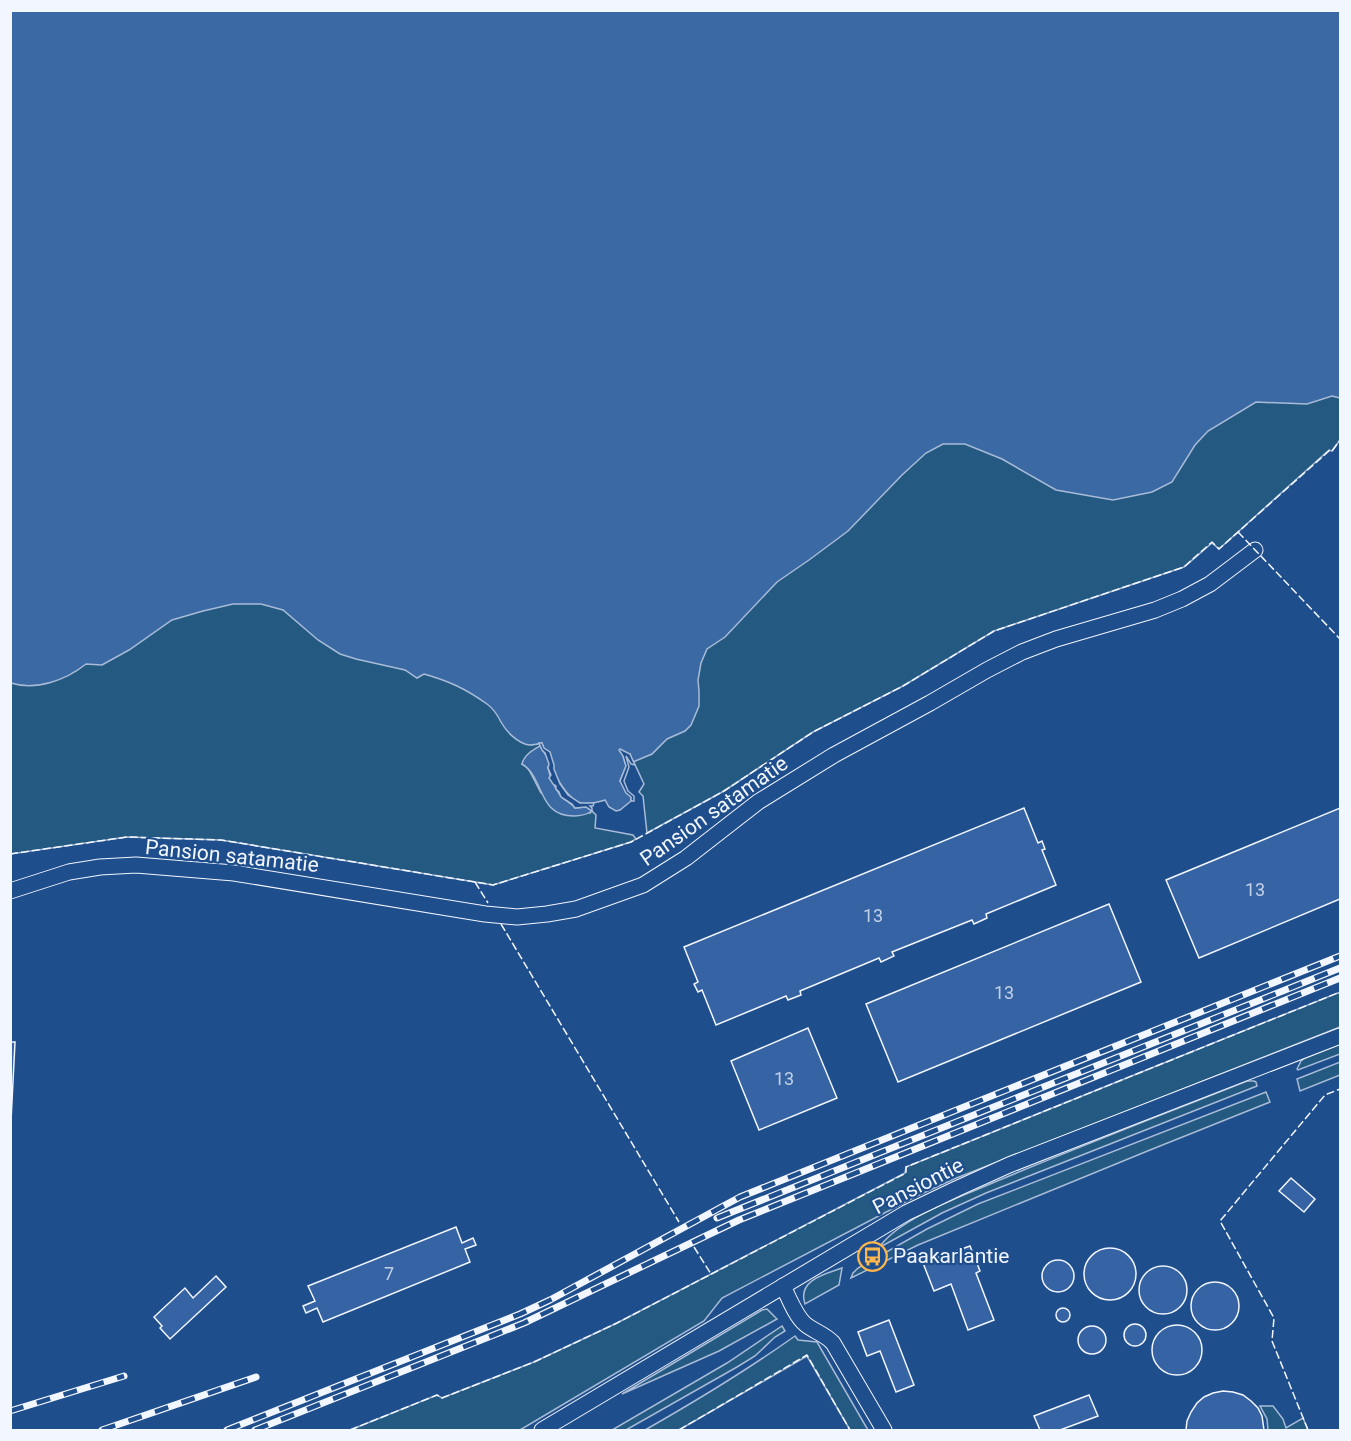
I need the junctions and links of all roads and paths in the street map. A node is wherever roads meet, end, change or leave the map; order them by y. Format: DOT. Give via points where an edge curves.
graph roads {
  1 [pos="1255,550"];
  2 [pos="10,891"];
  3 [pos="1341,1036"];
  4 [pos="783,1286"];
  5 [pos="542,1431"];
  6 [pos="884,1431"];
  1 -- 2 [label="street, Pansion satamatie" via="1210,584 1182,599 1056,639 987,670 758,802 686,858 643,885 576,909 518,917 486,914 234,873 136,865 69,872"];
  3 -- 4 [label="street, Pansiontie" via="1009,1165 906,1213"];
  4 -- 5 [label="street, Pansiontie"];
  4 -- 6 [label="street" via="805,1324 833,1342"];
}
